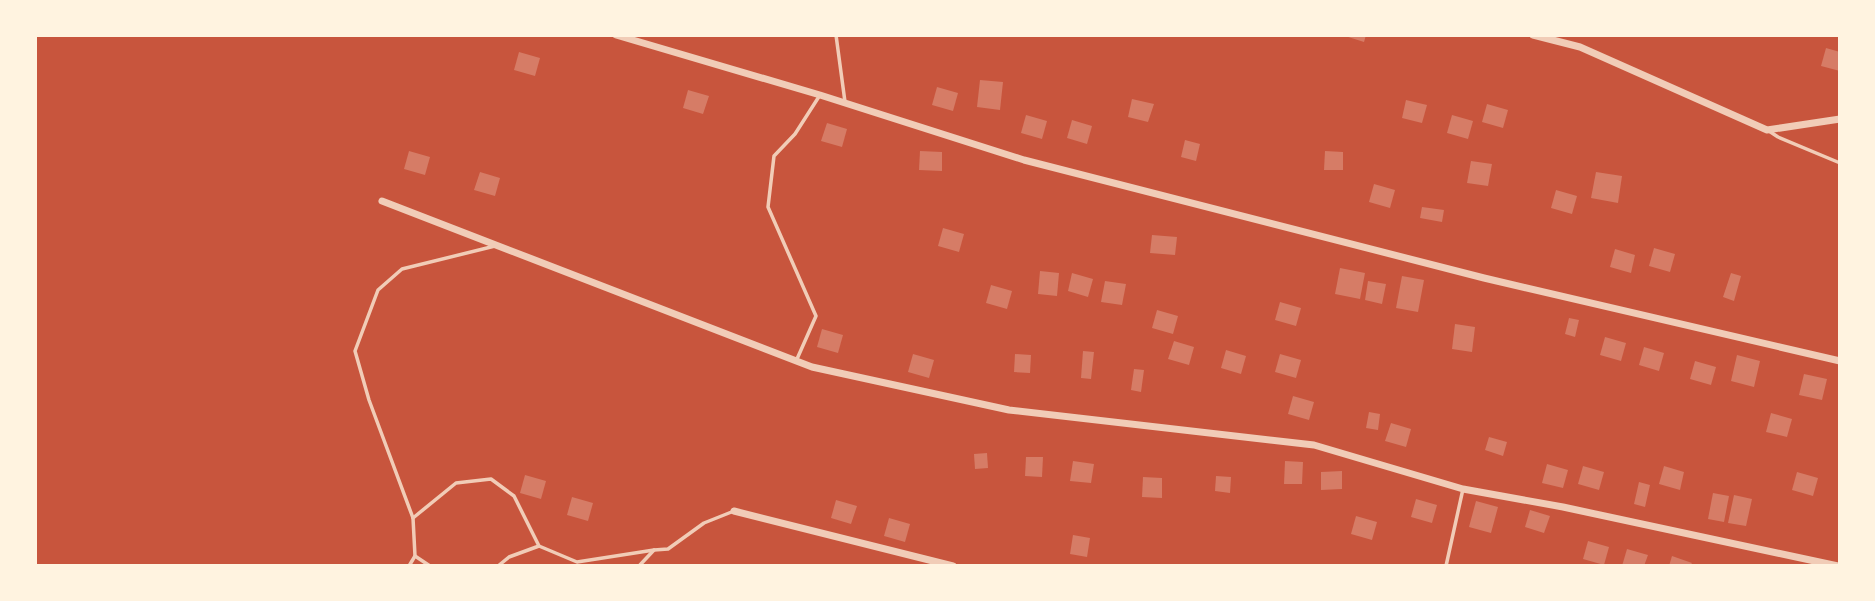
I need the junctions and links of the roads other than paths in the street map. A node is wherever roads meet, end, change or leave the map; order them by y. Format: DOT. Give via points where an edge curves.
graph roads {
  1 [pos="616,35"];
  2 [pos="836,35"];
  3 [pos="1533,35"];
  4 [pos="820,96"];
  5 [pos="845,104"];
  6 [pos="1840,118"];
  7 [pos="1767,130"];
  8 [pos="1840,163"];
  9 [pos="382,201"];
  10 [pos="497,246"];
  11 [pos="1840,360"];
  12 [pos="796,361"];
  13 [pos="1463,489"];
  14 [pos="734,511"];
  15 [pos="413,517"];
  16 [pos="539,546"];
  17 [pos="654,550"];
  18 [pos="415,556"];
  19 [pos="1840,558"];
  20 [pos="409,566"];
  21 [pos="430,566"];
  22 [pos="498,566"];
  23 [pos="639,566"];
  24 [pos="953,566"];
  25 [pos="1447,566"];
  26 [pos="1838,566"];
  1 -- 4 [label="street"];
  2 -- 5 [label="lane"];
  3 -- 7 [label="street" via="1580,47"];
  4 -- 5 [label="street"];
  4 -- 12 [label="lane" via="774,156 768,207 816,316"];
  5 -- 11 [label="street" via="1037,164 1484,278"];
  6 -- 7 [label="street"];
  7 -- 8 [label="lane"];
  9 -- 10 [label="street"];
  10 -- 12 [label="street"];
  10 -- 15 [label="lane" via="402,269 378,290 355,351"];
  12 -- 13 [label="street" via="1009,410 1314,445"];
  13 -- 25 [label="lane"];
  13 -- 26 [label="street"];
  14 -- 17 [label="lane" via="704,523 668,549"];
  14 -- 24 [label="street"];
  15 -- 16 [label="lane" via="456,484 491,479 514,496"];
  15 -- 18 [label="lane"];
  16 -- 17 [label="lane" via="577,562"];
  16 -- 22 [label="lane"];
  17 -- 23 [label="lane"];
  18 -- 20 [label="lane"];
  18 -- 21 [label="lane"];
  19 -- 26 [label="street"];
}
